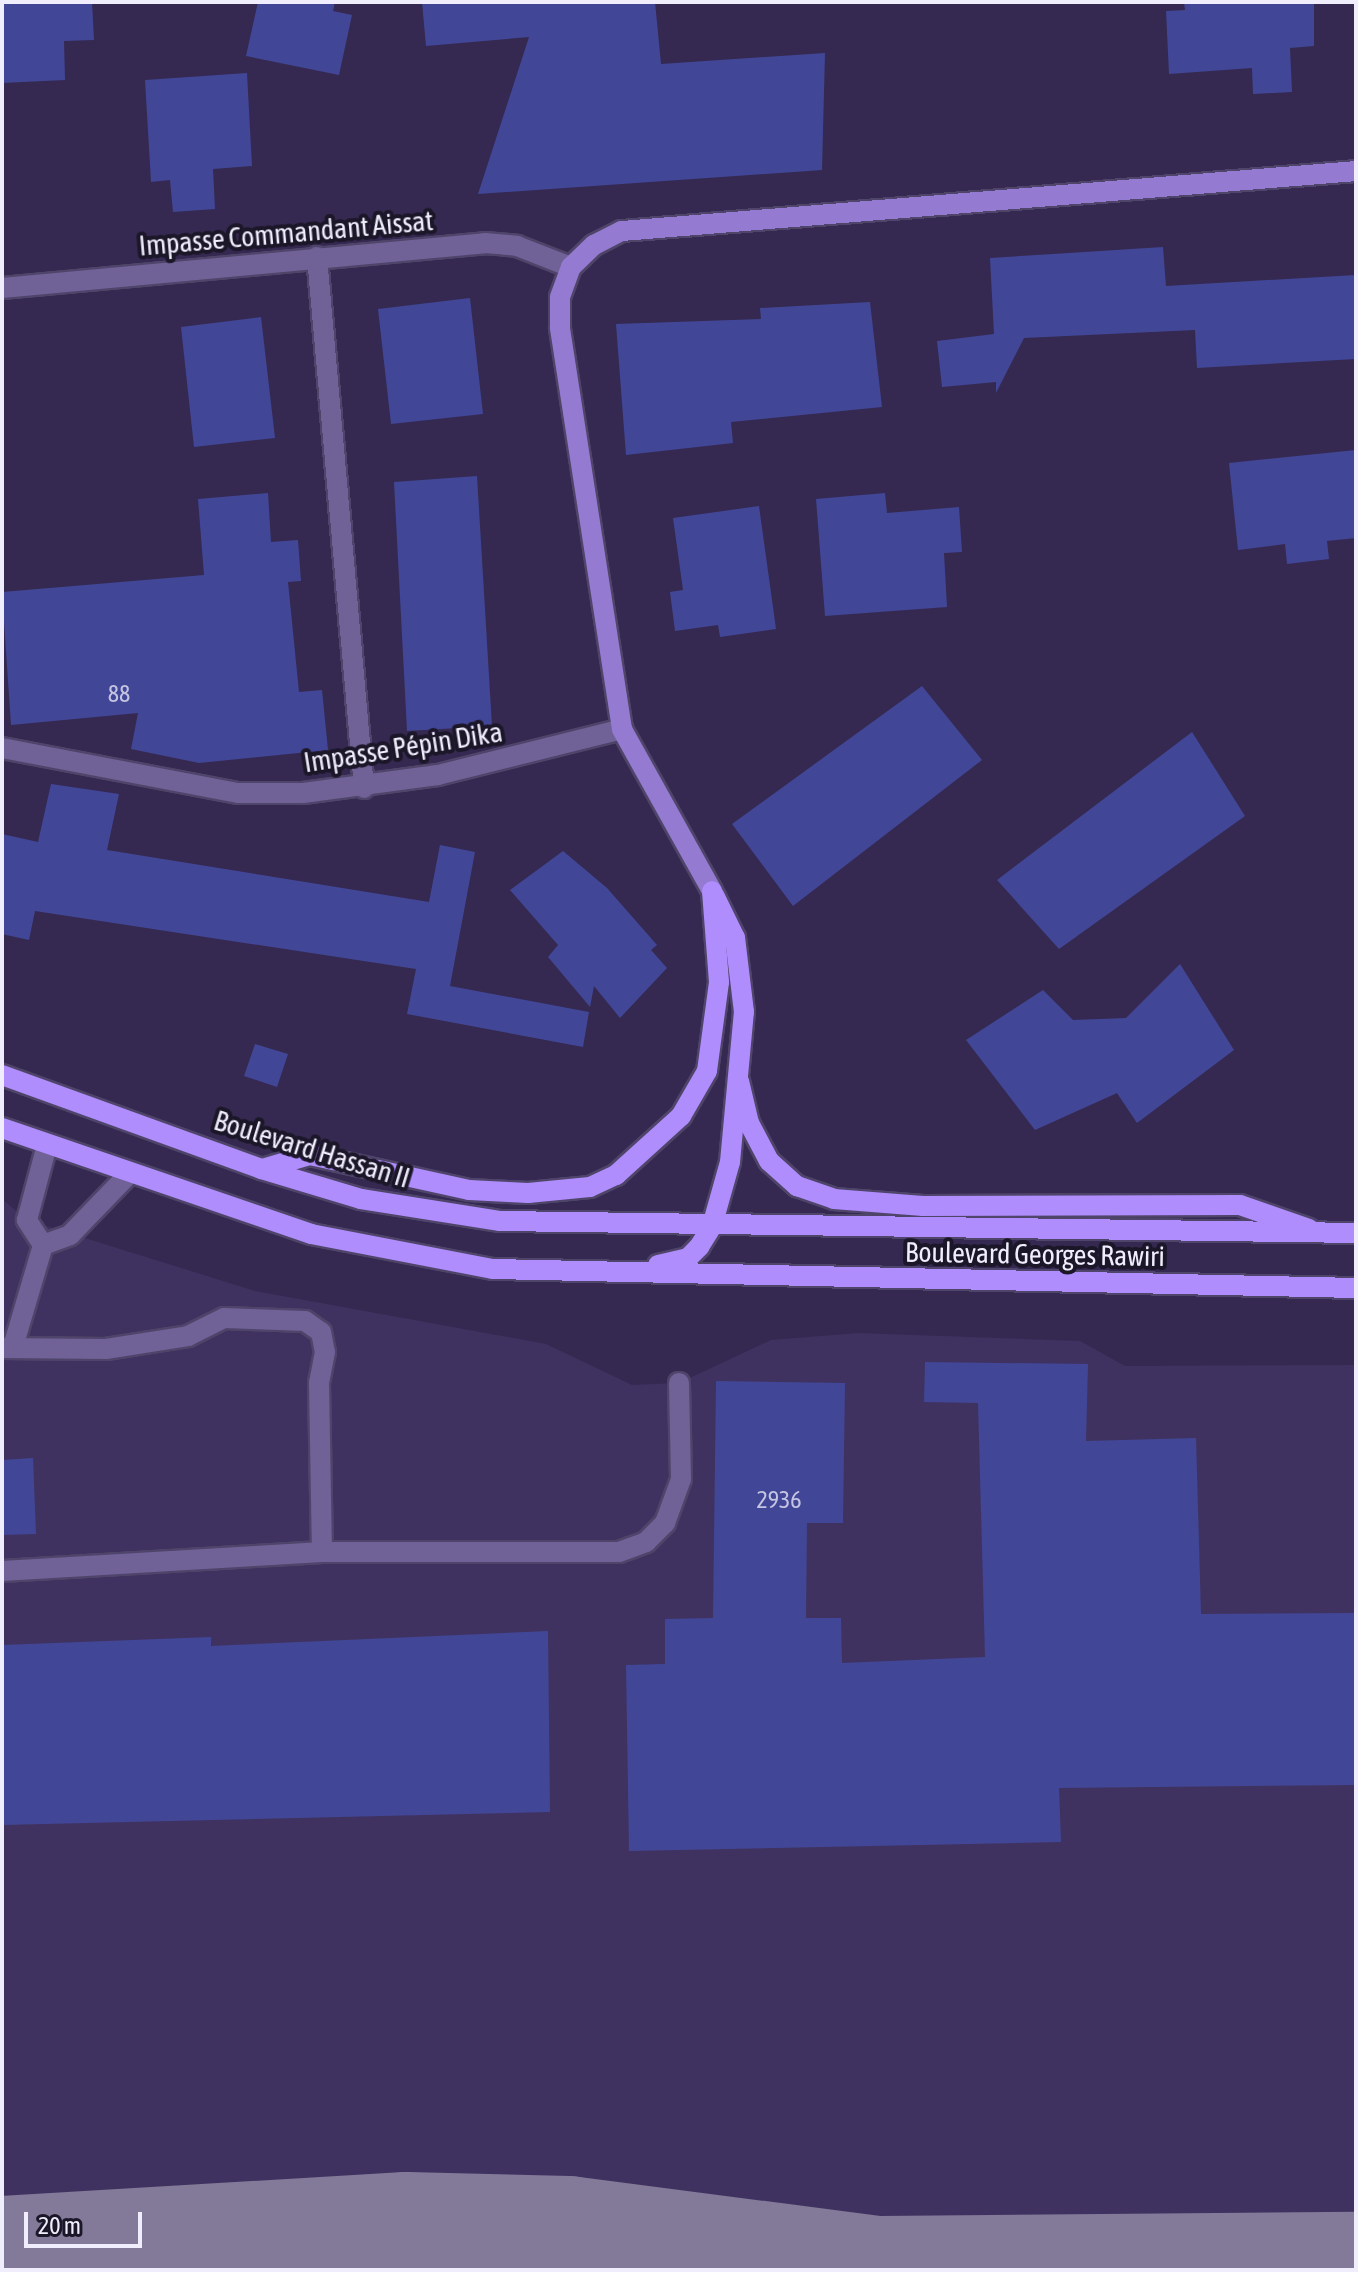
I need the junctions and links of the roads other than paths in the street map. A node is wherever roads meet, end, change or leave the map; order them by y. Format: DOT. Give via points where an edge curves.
graph roads {
  1 [pos="1356,171"];
  2 [pos="317,257"];
  3 [pos="571,267"];
  4 [pos="2,288"];
  5 [pos="622,729"];
  6 [pos="2,748"];
  7 [pos="364,788"];
  8 [pos="712,891"];
  9 [pos="2,1075"];
  10 [pos="739,1081"];
  11 [pos="2,1128"];
  12 [pos="47,1145"];
  13 [pos="261,1169"];
  14 [pos="128,1175"];
  15 [pos="712,1226"];
  16 [pos="1316,1233"];
  17 [pos="1356,1233"];
  18 [pos="43,1245"];
  19 [pos="525,1272"];
  20 [pos="1356,1288"];
  21 [pos="8,1347"];
  22 [pos="679,1383"];
  23 [pos="322,1552"];
  24 [pos="2,1571"];
  1 -- 3 [label="main road" via="622,231 594,245"];
  2 -- 3 [label="street, Impasse Commandant Aissat" via="485,243 517,246"];
  2 -- 4 [label="street, Impasse Commandant Aissat"];
  2 -- 7 [label="street"];
  3 -- 5 [label="main road" via="560,297 560,328"];
  5 -- 7 [label="street, Impasse Pépin Dika"];
  5 -- 8 [label="main road"];
  6 -- 7 [label="street, Impasse Pépin Dika" via="238,793"];
  8 -- 10 [label="main road" via="730,922 739,962 744,1012"];
  8 -- 13 [label="main road" via="719,982 707,1071 681,1116 616,1175 590,1187 528,1193 469,1190 310,1155"];
  9 -- 13 [label="main road, Boulevard Hassan II"];
  10 -- 15 [label="main road" via="730,1162"];
  10 -- 16 [label="main road" via="749,1123 769,1161 797,1186 834,1199 923,1206 1240,1205"];
  11 -- 12 [label="main road"];
  12 -- 14 [label="main road"];
  12 -- 18 [label="street" via="27,1220"];
  13 -- 15 [label="main road, Boulevard Hassan II" via="361,1199 500,1221"];
  14 -- 18 [label="street" via="70,1235"];
  14 -- 19 [label="main road" via="311,1234 408,1256"];
  15 -- 16 [label="main road, Boulevard Georges Rawiri"];
  15 -- 19 [label="main road" via="688,1258 677,1263 541,1262"];
  16 -- 17 [label="main road, Boulevard Georges Rawiri"];
  18 -- 21 [label="street"];
  19 -- 20 [label="main road, Boulevard Georges Rawiri"];
  21 -- 23 [label="street" via="106,1349 188,1336 224,1318 305,1321 321,1332 325,1352 319,1383"];
  22 -- 23 [label="street" via="681,1479 665,1523 646,1542 619,1552"];
  23 -- 24 [label="street"];
}
